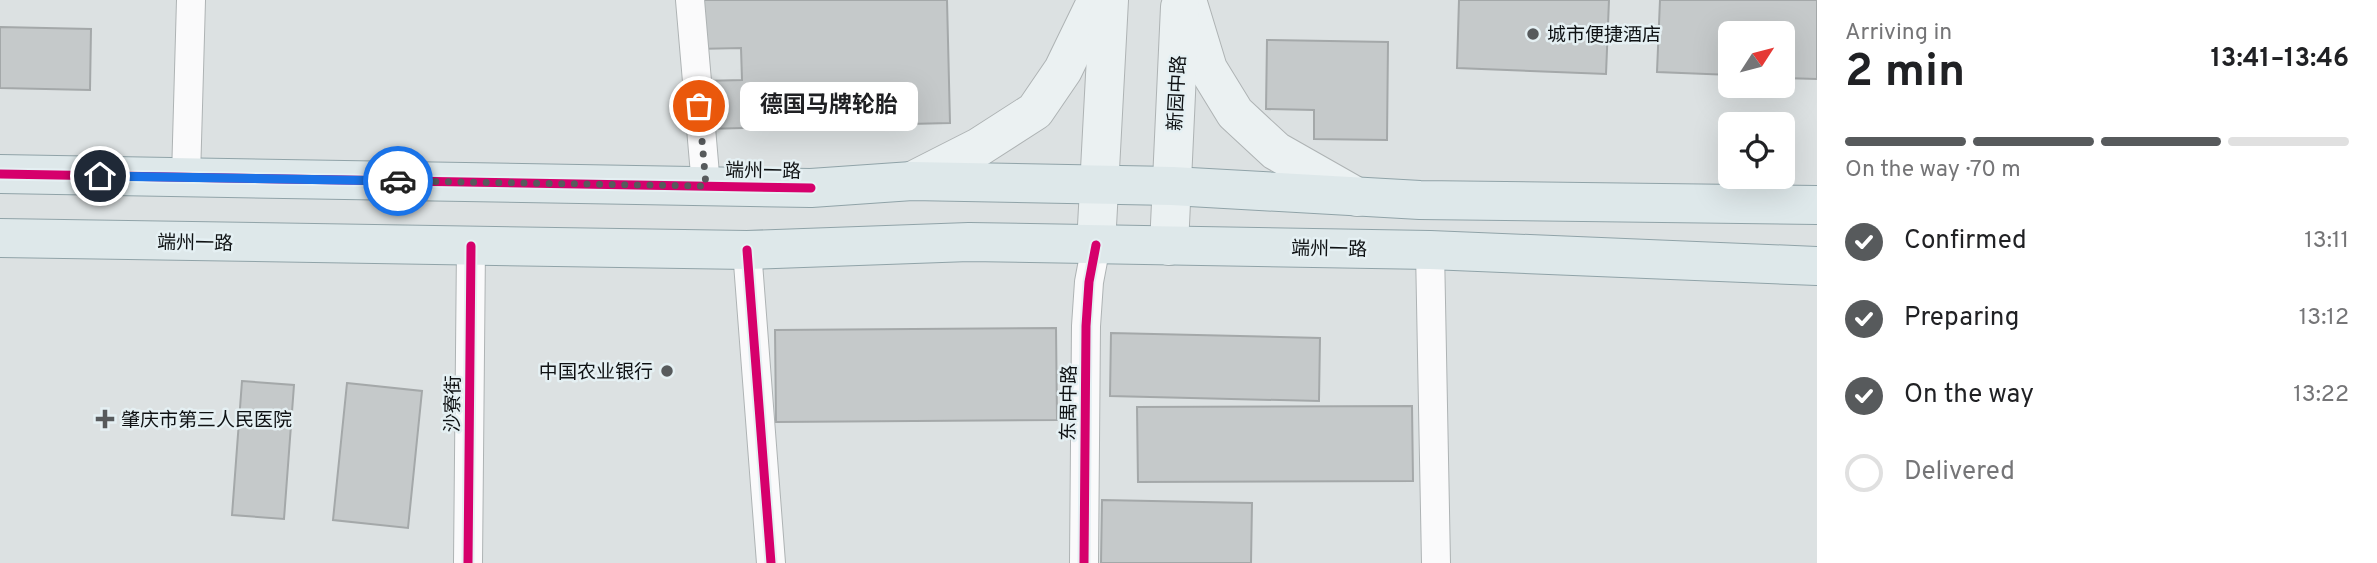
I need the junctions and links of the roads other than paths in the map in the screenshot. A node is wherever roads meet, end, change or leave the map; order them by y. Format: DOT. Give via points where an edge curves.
graph roads {
  1 [pos="191,0"];
  2 [pos="690,0"];
  3 [pos="1097,0"];
  4 [pos="1109,0"];
  5 [pos="1181,0"];
  6 [pos="1187,0"];
  7 [pos="0,174"];
  8 [pos="186,177"];
  9 [pos="912,181"];
  10 [pos="1101,184"];
  11 [pos="706,186"];
  12 [pos="1172,186"];
  13 [pos="811,188"];
  14 [pos="1293,193"];
  15 [pos="1357,197"];
  16 [pos="1817,205"];
  17 [pos="0,238"];
  18 [pos="1096,244"];
  19 [pos="471,246"];
  20 [pos="1169,246"];
  21 [pos="812,247"];
  22 [pos="1292,248"];
  23 [pos="747,250"];
  24 [pos="1430,250"];
  25 [pos="1817,266"];
  26 [pos="467,563"];
  27 [pos="771,563"];
  28 [pos="1084,563"];
  29 [pos="1436,563"];
  1 -- 8 [label="street"];
  2 -- 11 [label="street"];
  3 -- 9 [label="main road" via="1063,70 1035,110 979,147"];
  4 -- 10 [label="main road"];
  5 -- 12 [label="main road, 新园中路"];
  6 -- 15 [label="main road" via="1208,69 1235,113 1276,151"];
  7 -- 8 [label="main road, 端州一路"];
  8 -- 11 [label="main road, 端州一路"];
  9 -- 10 [label="main road, 端州一路"];
  9 -- 13 [label="main road, 端州一路"];
  10 -- 12 [label="main road, 端州一路"];
  10 -- 18 [label="main road"];
  11 -- 13 [label="main road, 端州一路"];
  12 -- 14 [label="main road, 端州一路"];
  12 -- 20 [label="main road, 新园中路"];
  13 -- 21 [label="main road"];
  14 -- 15 [label="main road, 端州一路"];
  14 -- 22 [label="main road"];
  15 -- 16 [label="main road, 端州一路"];
  17 -- 19 [label="main road, 端州一路"];
  18 -- 20 [label="main road, 端州一路"];
  18 -- 21 [label="main road, 端州一路"];
  18 -- 28 [label="street, 东禺中路" via="1086,326"];
  19 -- 23 [label="main road, 端州一路"];
  19 -- 26 [label="street, 沙寮街"];
  20 -- 22 [label="main road, 端州一路"];
  21 -- 23 [label="main road, 端州一路"];
  22 -- 24 [label="main road, 端州一路"];
  23 -- 27 [label="street"];
  24 -- 25 [label="main road, 端州一路"];
  24 -- 29 [label="street"];
}
